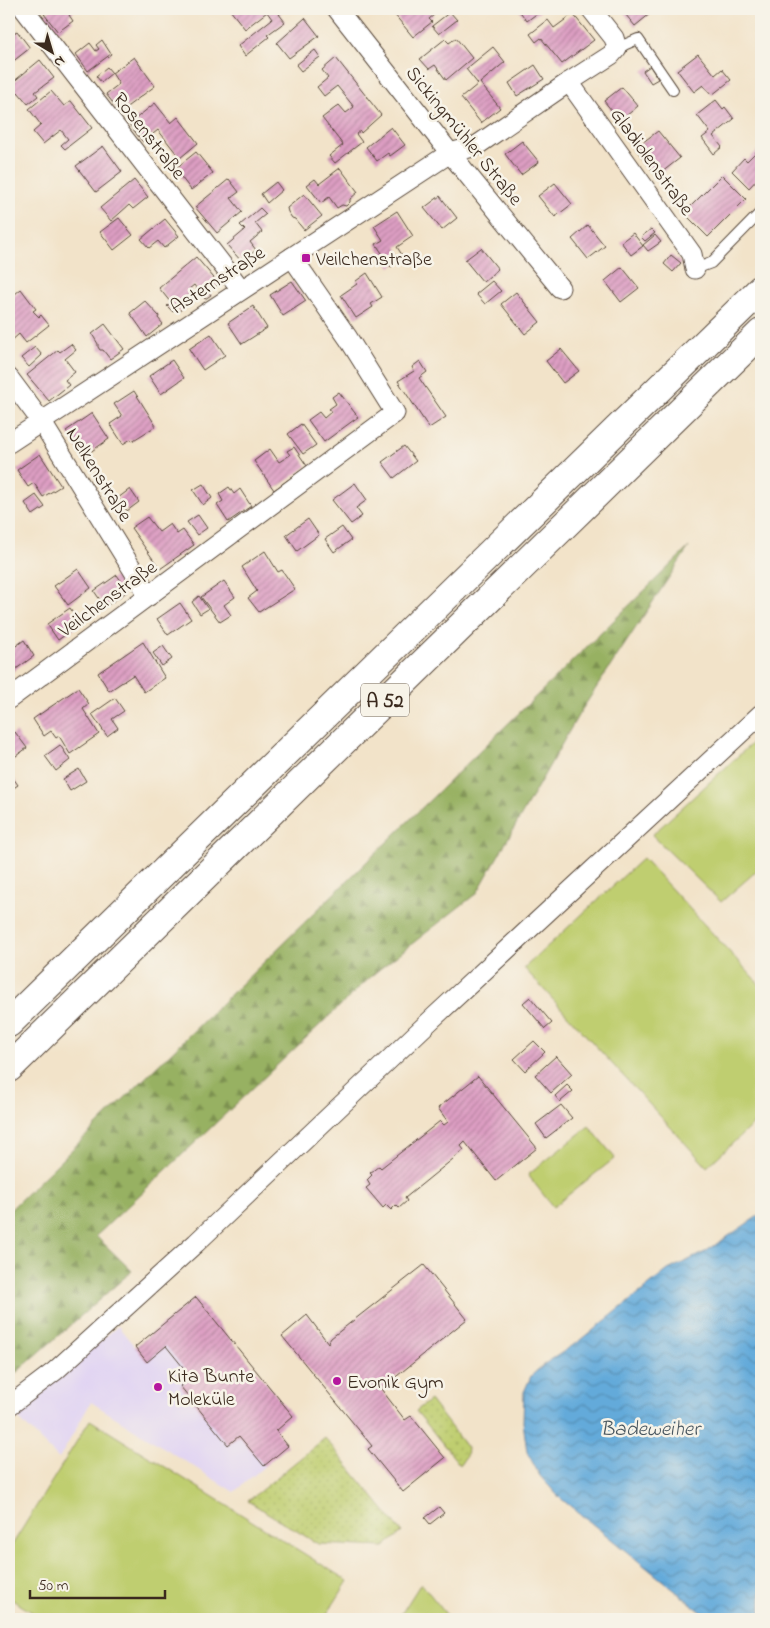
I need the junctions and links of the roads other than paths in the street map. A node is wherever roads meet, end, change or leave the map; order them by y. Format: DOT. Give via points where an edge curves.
graph roads {
  1 [pos="24,9"];
  2 [pos="338,9"];
  3 [pos="592,9"];
  4 [pos="617,48"];
  5 [pos="569,82"];
  6 [pos="673,90"];
  7 [pos="450,153"];
  8 [pos="761,212"];
  9 [pos="292,257"];
  10 [pos="695,269"];
  11 [pos="560,288"];
  12 [pos="241,289"];
  13 [pos="761,289"];
  14 [pos="761,333"];
  15 [pos="9,378"];
  16 [pos="41,421"];
  17 [pos="9,443"];
  18 [pos="149,596"];
  19 [pos="9,699"];
  20 [pos="761,714"];
  21 [pos="9,1023"];
  22 [pos="9,1068"];
  23 [pos="9,1406"];
  1 -- 12 [label="street, Rosenstraße"];
  2 -- 7 [label="street, Sickingmühler Straße"];
  3 -- 4 [label="street" via="614,38"];
  4 -- 5 [label="street" via="611,56"];
  4 -- 6 [label="lane" via="638,39"];
  5 -- 7 [label="street" via="476,146"];
  5 -- 10 [label="street, Gladiolenstraße" via="692,254"];
  7 -- 9 [label="street, Asternstraße"];
  7 -- 11 [label="street, Sickingmühler Straße"];
  8 -- 10 [label="lane" via="711,262"];
  9 -- 12 [label="street, Asternstraße"];
  9 -- 18 [label="street, Veilchenstraße" via="395,413"];
  12 -- 16 [label="street, Asternstraße"];
  13 -- 21 [label="highway, A 52"];
  14 -- 22 [label="highway, A 52"];
  15 -- 16 [label="street, Nelkenstraße"];
  16 -- 17 [label="street, Asternstraße"];
  16 -- 18 [label="street, Nelkenstraße"];
  18 -- 19 [label="street, Veilchenstraße"];
  20 -- 23 [label="street" via="196,1243 55,1370"];
}
